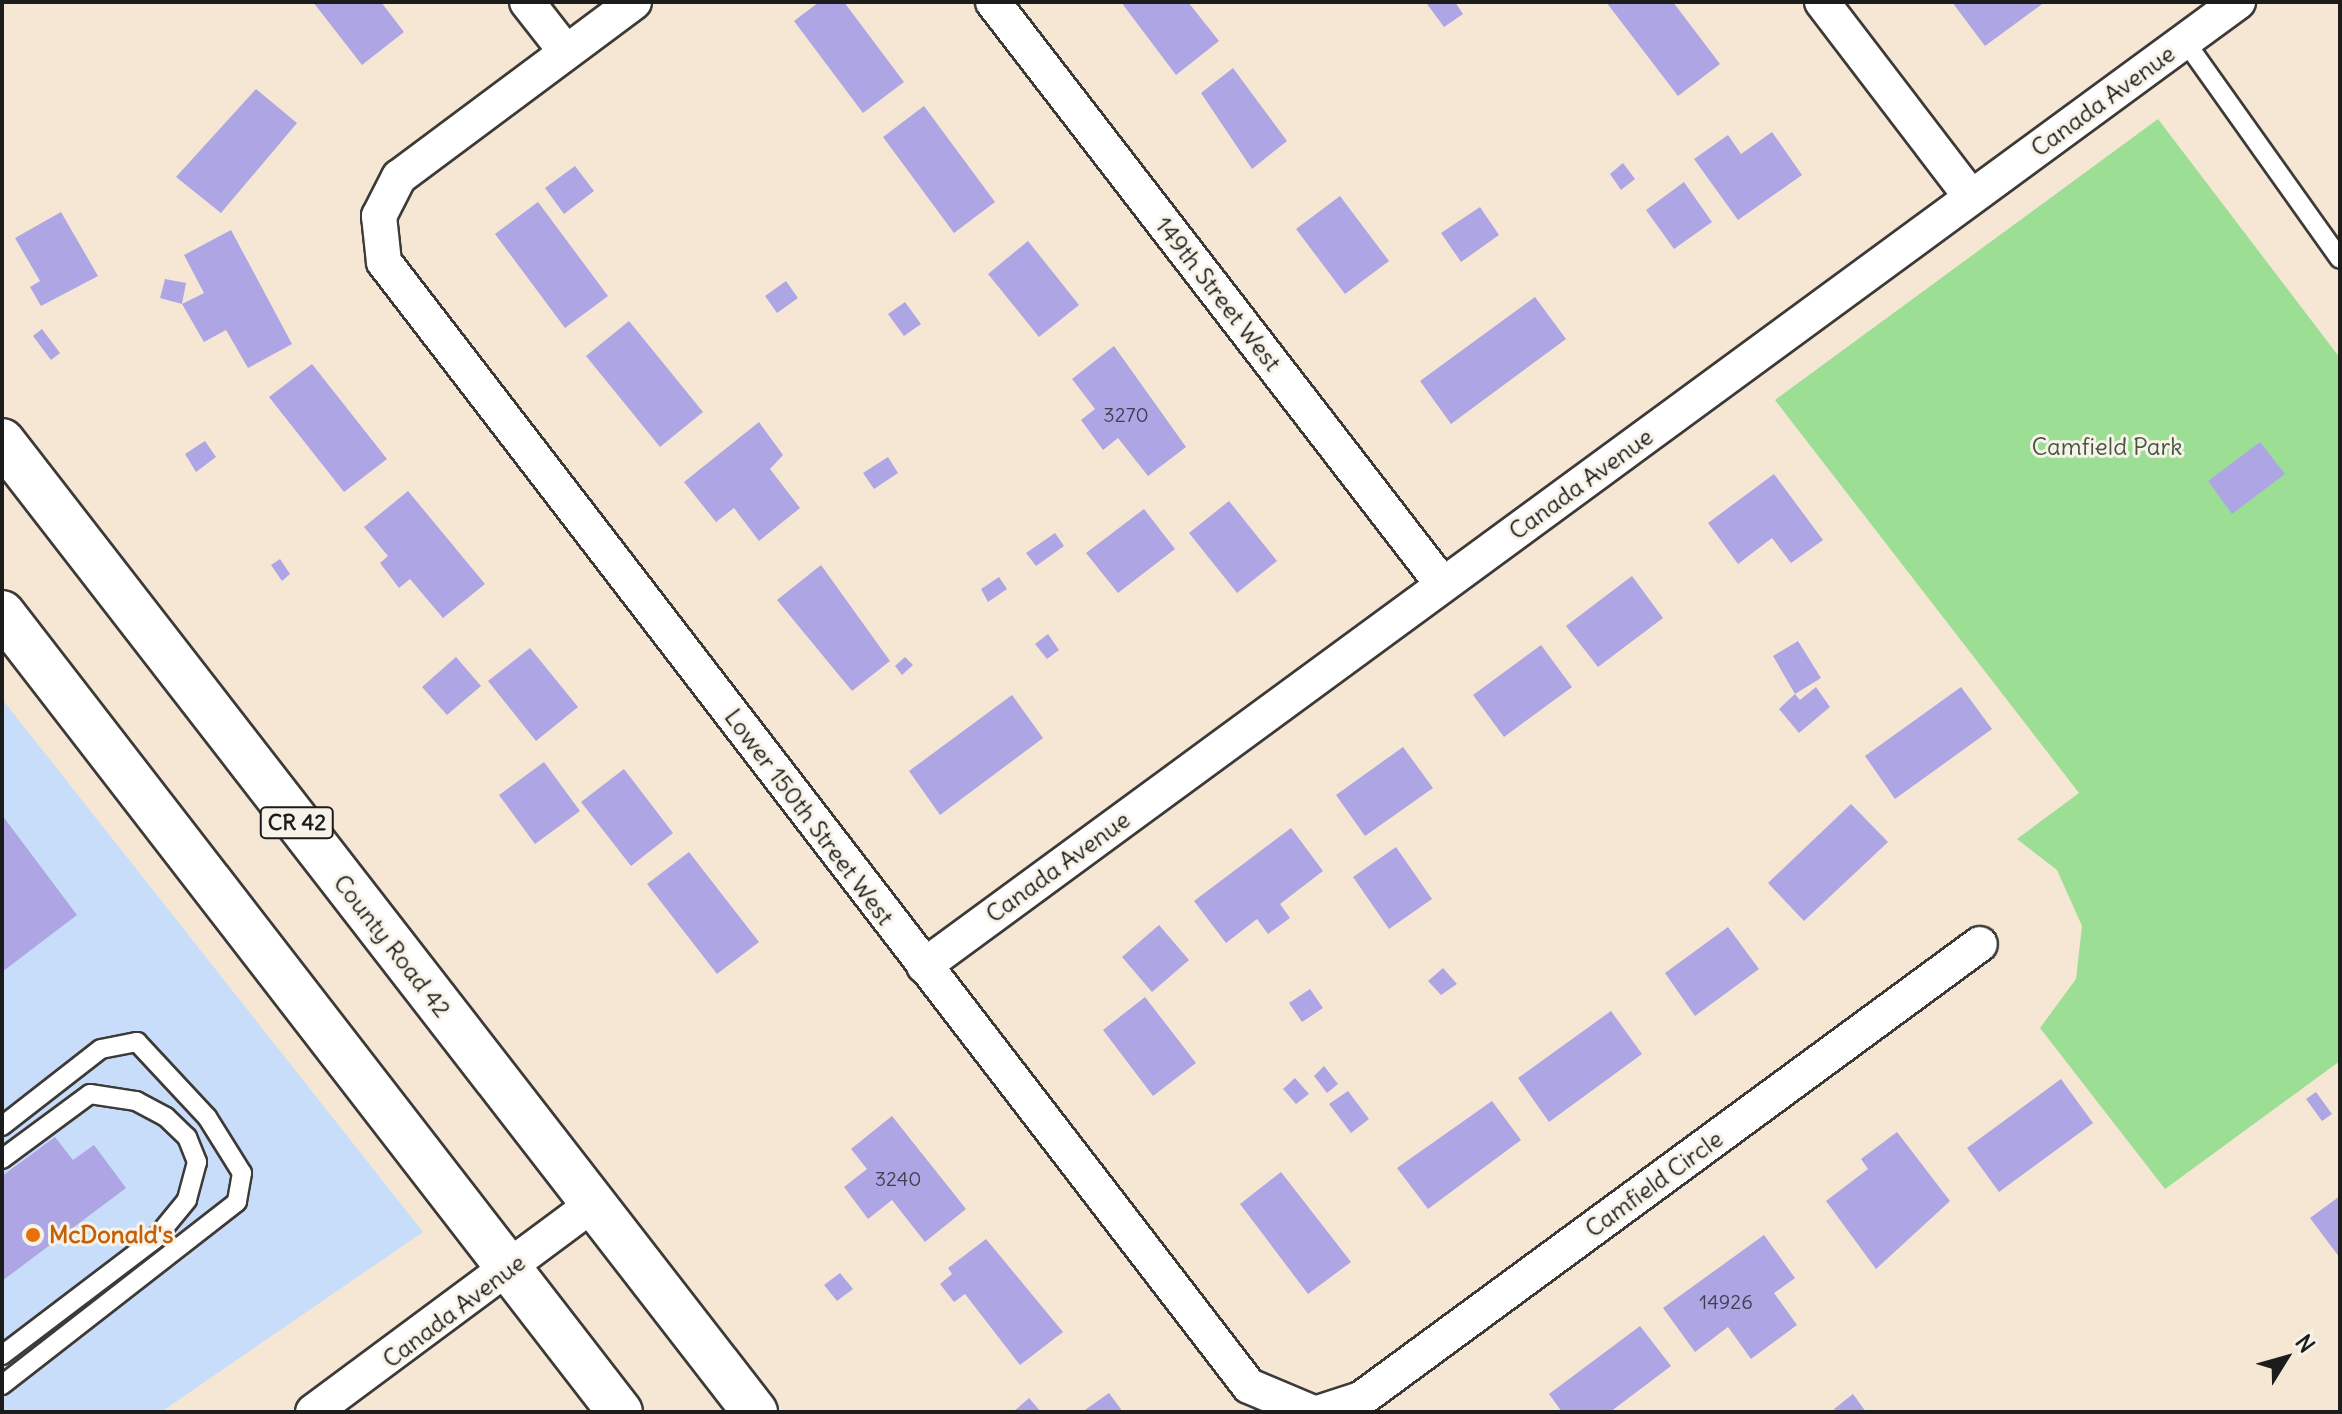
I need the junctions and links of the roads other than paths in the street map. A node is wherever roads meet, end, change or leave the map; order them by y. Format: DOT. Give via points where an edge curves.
graph roads {
  1 [pos="527,2"];
  2 [pos="634,2"];
  3 [pos="993,2"];
  4 [pos="1822,2"];
  5 [pos="2238,2"];
  6 [pos="2185,41"];
  7 [pos="566,52"];
  8 [pos="1971,197"];
  9 [pos="2340,259"];
  10 [pos="2,441"];
  11 [pos="2,464"];
  12 [pos="1443,585"];
  13 [pos="2,613"];
  14 [pos="359,903"];
  15 [pos="1980,944"];
  16 [pos="924,966"];
  17 [pos="2,1126"];
  18 [pos="2,1159"];
  19 [pos="592,1205"];
  20 [pos="507,1270"];
  21 [pos="2,1355"];
  22 [pos="2,1385"];
  23 [pos="313,1412"];
  24 [pos="620,1412"];
  25 [pos="755,1412"];
  26 [pos="1311,1412"];
  27 [pos="1321,1412"];
  1 -- 7 [label="street"];
  2 -- 7 [label="street"];
  3 -- 12 [label="street, 149th Street West"];
  4 -- 8 [label="street"];
  5 -- 6 [label="street, Canada Avenue"];
  6 -- 8 [label="street, Canada Avenue"];
  6 -- 9 [label="lane"];
  7 -- 16 [label="street, Lower 150th Street West" via="399,177 379,216 384,262"];
  8 -- 12 [label="street, Canada Avenue"];
  10 -- 14 [label="highway, County Road 42 / CR 42"];
  11 -- 14 [label="highway" via="290,835"];
  12 -- 16 [label="street, Canada Avenue"];
  13 -- 20 [label="highway"];
  14 -- 19 [label="highway, County Road 42 / CR 42"];
  15 -- 27 [label="street, Camfield Circle" via="1361,1399"];
  16 -- 26 [label="street, Lower 150th Street West" via="1249,1386"];
  17 -- 22 [label="lane" via="101,1049 137,1042 207,1117 242,1173 237,1202"];
  18 -- 21 [label="lane" via="90,1094 136,1101 166,1117 187,1137 197,1162 187,1200 155,1239"];
  19 -- 20 [label="street, Canada Avenue"];
  19 -- 25 [label="highway, County Road 42 / CR 42"];
  20 -- 23 [label="street, Canada Avenue"];
  20 -- 24 [label="highway"];
}
